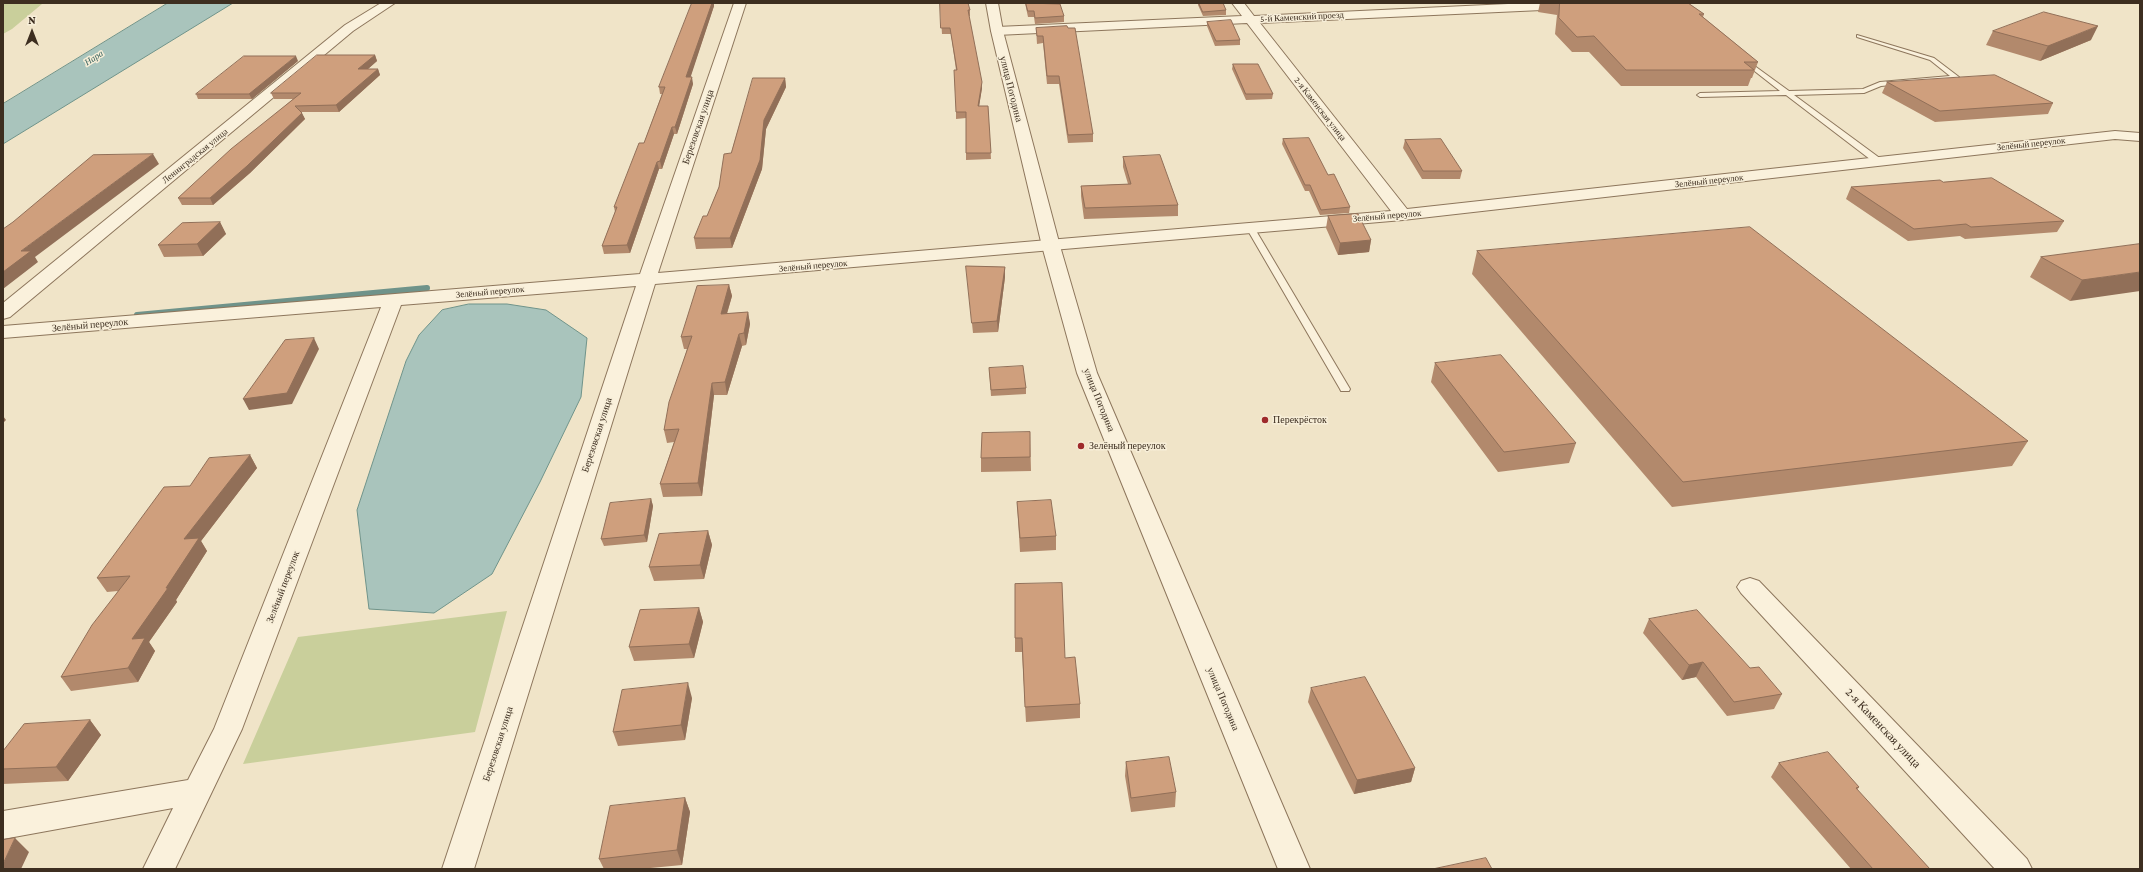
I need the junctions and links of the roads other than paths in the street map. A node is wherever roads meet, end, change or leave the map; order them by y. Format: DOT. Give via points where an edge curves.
graph roads {
  1 [pos="390,3"];
  2 [pos="740,3"];
  3 [pos="992,3"];
  4 [pos="1238,3"];
  5 [pos="1361,3"];
  6 [pos="1607,3"];
  7 [pos="1474,6"];
  8 [pos="1376,14"];
  9 [pos="1251,20"];
  10 [pos="996,31"];
  11 [pos="1859,36"];
  12 [pos="1738,55"];
  13 [pos="1788,93"];
  14 [pos="1700,95"];
  15 [pos="2140,137"];
  16 [pos="1878,161"];
  17 [pos="1403,215"];
  18 [pos="1251,229"];
  19 [pos="1051,246"];
  20 [pos="647,279"];
  21 [pos="393,300"];
  22 [pos="3,314"];
  23 [pos="3,332"];
  24 [pos="1345,389"];
  25 [pos="1750,587"];
  26 [pos="197,791"];
  27 [pos="3,825"];
  28 [pos="158,869"];
  29 [pos="458,869"];
  30 [pos="1294,869"];
  31 [pos="2016,869"];
  1 -- 22 [label="street, Ленинградская улица" via="349,28"];
  2 -- 20 [label="street, Березовская улица"];
  3 -- 10 [label="street, улица Погодина"];
  4 -- 9 [label="street, 2-я Каменская улица"];
  5 -- 8 [label="street"];
  6 -- 7 [label="street, 5-й Каменский проезд"];
  7 -- 8 [label="street, 5-й Каменский проезд"];
  8 -- 9 [label="street, 5-й Каменский проезд"];
  9 -- 10 [label="street, 5-й Каменский проезд"];
  9 -- 17 [label="street, 2-я Каменская улица"];
  10 -- 19 [label="street, улица Погодина"];
  11 -- 13 [label="lane" via="1932,59 1956,77 1880,84 1864,91"];
  12 -- 13 [label="lane"];
  13 -- 14 [label="lane"];
  13 -- 16 [label="lane"];
  15 -- 16 [label="street, Зелёный переулок" via="2115,135"];
  16 -- 17 [label="street, Зелёный переулок"];
  17 -- 18 [label="street, Зелёный переулок"];
  18 -- 19 [label="street, Зелёный переулок"];
  18 -- 24 [label="lane"];
  19 -- 20 [label="street, Зелёный переулок"];
  19 -- 30 [label="street, улица Погодина" via="1087,374"];
  20 -- 21 [label="street, Зелёный переулок"];
  20 -- 29 [label="street, Березовская улица"];
  21 -- 23 [label="street, Зелёный переулок"];
  21 -- 26 [label="street, Зелёный переулок" via="228,729"];
  25 -- 31 [label="street, 2-я Каменская улица"];
  26 -- 27 [label="street"];
  26 -- 28 [label="street, Зелёный переулок"];
}
